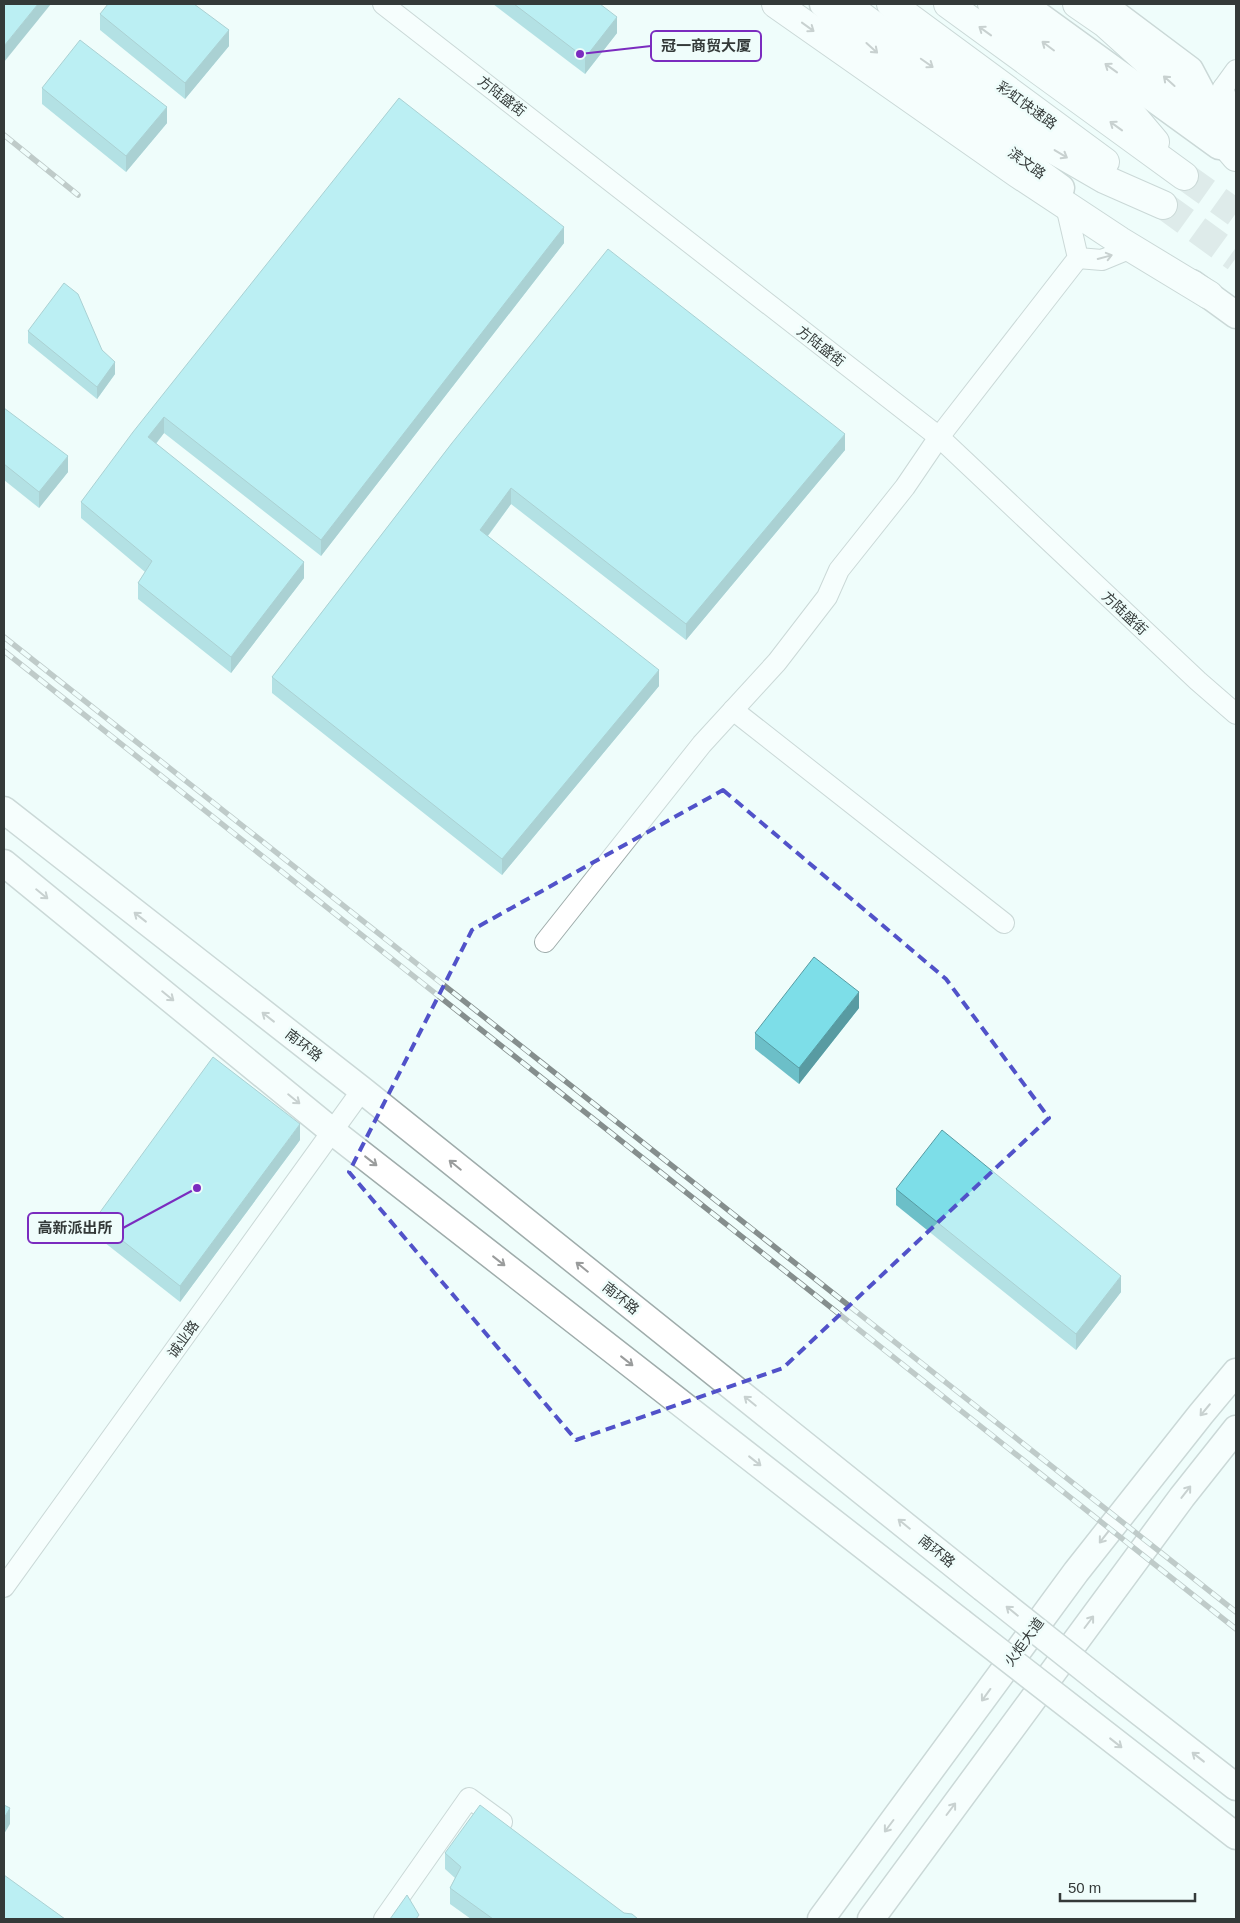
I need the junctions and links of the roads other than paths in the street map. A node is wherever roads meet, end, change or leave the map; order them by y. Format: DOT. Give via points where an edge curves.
graph roads {
  1 [pos="384,4"];
  2 [pos="776,4"];
  3 [pos="823,4"];
  4 [pos="845,4"];
  5 [pos="891,4"];
  6 [pos="948,4"];
  7 [pos="992,4"];
  8 [pos="1023,4"];
  9 [pos="1077,4"];
  10 [pos="1102,4"];
  11 [pos="1236,70"];
  12 [pos="1195,79"];
  13 [pos="1223,88"];
  14 [pos="1234,152"];
  15 [pos="1066,206"];
  16 [pos="1131,248"];
  17 [pos="1078,258"];
  18 [pos="1209,295"];
  19 [pos="1236,315"];
  20 [pos="939,437"];
  21 [pos="733,710"];
  22 [pos="1236,714"];
  23 [pos="4,810"];
  24 [pos="4,863"];
  25 [pos="1004,923"];
  26 [pos="545,942"];
  27 [pos="362,1090"];
  28 [pos="332,1130"];
  29 [pos="1236,1372"];
  30 [pos="1236,1428"];
  31 [pos="4,1587"];
  32 [pos="1236,1788"];
  33 [pos="516,1833"];
  34 [pos="1236,1836"];
  35 [pos="384,1919"];
  36 [pos="821,1919"];
  37 [pos="870,1919"];
  1 -- 20 [label="street, 方陆盛街"];
  2 -- 15 [label="highway, one-way"];
  3 -- 18 [label="main road, 滨文路, one-way" via="884,59"];
  4 -- 5 [label="highway, 彩虹快速路, one-way" via="1028,134 1104,179 1163,205"];
  6 -- 7 [label="highway" via="1184,176 1117,97"];
  14 -- 8 [label="main road, one-way"];
  14 -- 9 [label="highway, one-way" via="1176,87 1106,24"];
  10 -- 12 [label="main road" via="1190,70"];
  11 -- 13 [label="street"];
  12 -- 13 [label="street"];
  12 -- 14 [label="main road"];
  13 -- 14 [label="street" via="1234,120"];
  15 -- 16 [label="highway"];
  15 -- 17 [label="street"];
  17 -- 16 [label="street, one-way" via="1102,260"];
  16 -- 18 [label="highway"];
  17 -- 20 [label="street"];
  18 -- 19 [label="main road, 滨文路"];
  20 -- 21 [label="street" via="905,487 839,570 827,597 777,662"];
  20 -- 22 [label="street, 方陆盛街" via="1198,682"];
  21 -- 25 [label="street"];
  21 -- 26 [label="street" via="702,744"];
  27 -- 23 [label="main road, 南环路, one-way"];
  24 -- 28 [label="main road, one-way"];
  27 -- 28 [label="street, 诚业路"];
  32 -- 27 [label="main road, 南环路, one-way, bridge"];
  28 -- 31 [label="street, 诚业路"];
  28 -- 34 [label="main road, one-way, bridge"];
  29 -- 36 [label="main road, 火炬大道, one-way" via="1076,1572"];
  37 -- 30 [label="main road, one-way"];
  33 -- 35 [label="street" via="469,1798"];
}
